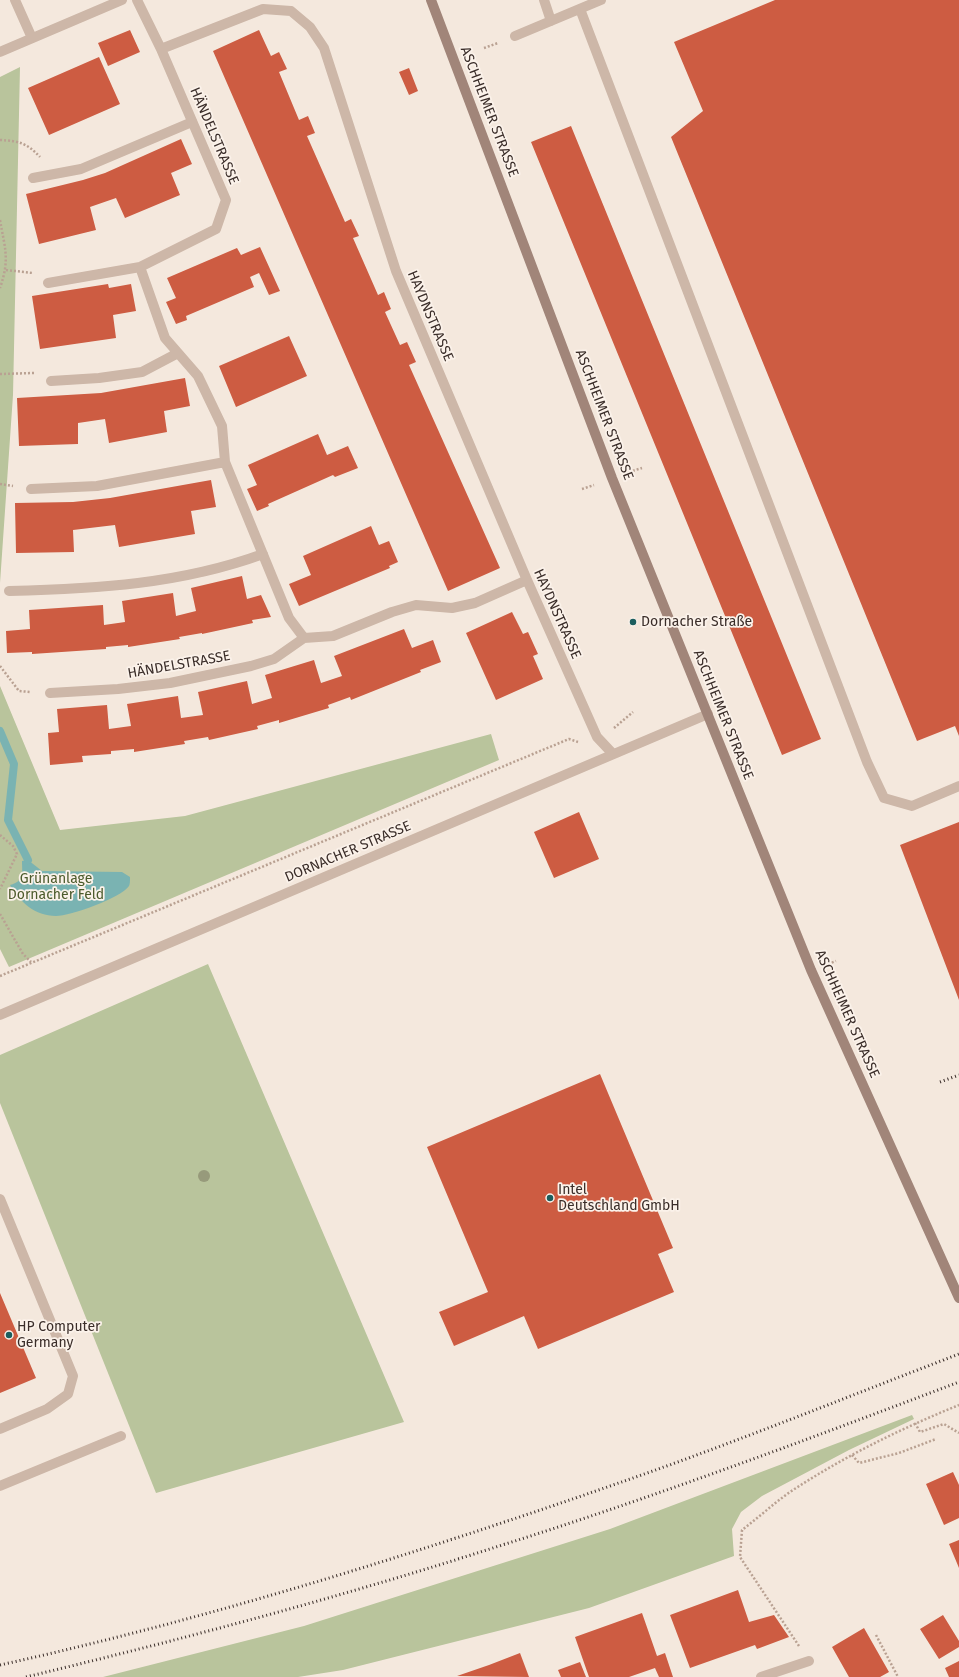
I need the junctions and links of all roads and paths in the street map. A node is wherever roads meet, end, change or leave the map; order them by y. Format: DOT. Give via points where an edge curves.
graph roads {
  1 [pos="15,0"];
  2 [pos="122,0"];
  3 [pos="138,0"];
  4 [pos="431,0"];
  5 [pos="544,0"];
  6 [pos="600,0"];
  7 [pos="580,9"];
  8 [pos="551,21"];
  9 [pos="515,36"];
  10 [pos="32,38"];
  11 [pos="500,42"];
  12 [pos="484,48"];
  13 [pos="161,49"];
  14 [pos="0,52"];
  15 [pos="192,122"];
  16 [pos="0,140"];
  17 [pos="48,175"];
  18 [pos="34,178"];
  19 [pos="0,220"];
  20 [pos="140,267"];
  21 [pos="6,270"];
  22 [pos="48,283"];
  23 [pos="0,288"];
  24 [pos="178,353"];
  25 [pos="51,381"];
  26 [pos="225,462"];
  27 [pos="31,490"];
  28 [pos="263,554"];
  29 [pos="527,580"];
  30 [pos="9,591"];
  31 [pos="304,638"];
  32 [pos="0,666"];
  33 [pos="50,693"];
  34 [pos="633,712"];
  35 [pos="708,714"];
  36 [pos="597,737"];
  37 [pos="613,754"];
  38 [pos="959,786"];
  39 [pos="0,835"];
  40 [pos="0,889"];
  41 [pos="0,914"];
  42 [pos="31,962"];
  43 [pos="0,976"];
  44 [pos="0,1015"];
  45 [pos="0,1199"];
  46 [pos="959,1298"];
  47 [pos="959,1405"];
  48 [pos="915,1423"];
  49 [pos="0,1429"];
  50 [pos="959,1433"];
  51 [pos="121,1436"];
  52 [pos="936,1439"];
  53 [pos="852,1455"];
  54 [pos="0,1486"];
  55 [pos="876,1635"];
  56 [pos="809,1661"];
  57 [pos="761,1677"];
  58 [pos="898,1677"];
  1 -- 10 [label="street"];
  2 -- 10 [label="street"];
  3 -- 13 [label="street, HÄNDELSTRASSE"];
  4 -- 35 [label="main road, ASCHHEIMER STRASSE" via="612,478"];
  5 -- 8 [label="street"];
  6 -- 7 [label="street"];
  7 -- 8 [label="street"];
  7 -- 38 [label="street" via="864,755 884,798 912,806"];
  8 -- 9 [label="street"];
  10 -- 14 [label="street"];
  11 -- 12 [label="path"];
  13 -- 15 [label="street, HÄNDELSTRASSE"];
  13 -- 29 [label="street, HAYDNSTRASSE" via="263,9 291,11 310,26 324,48 396,271"];
  15 -- 17 [label="street" via="81,169"];
  15 -- 20 [label="street, HÄNDELSTRASSE" via="226,200 216,229"];
  16 -- 17 [label="path" via="16,141 30,146 42,159"];
  17 -- 18 [label="street"];
  19 -- 21 [label="path" via="7,257"];
  20 -- 22 [label="street, HÄNDELSTRASSE"];
  20 -- 24 [label="street" via="165,338"];
  21 -- 22 [label="path" via="44,274"];
  21 -- 23 [label="path"];
  24 -- 25 [label="street" via="142,372"];
  24 -- 26 [label="street" via="198,376 222,426"];
  26 -- 27 [label="street" via="97,486"];
  26 -- 28 [label="street"];
  28 -- 30 [label="street" via="231,566 182,577 85,589"];
  28 -- 31 [label="street" via="289,618"];
  29 -- 31 [label="street" via="476,603 452,608 416,605 333,636"];
  29 -- 36 [label="street, HAYDNSTRASSE"];
  31 -- 33 [label="street, HÄNDELSTRASSE" via="274,659 251,666 170,683"];
  32 -- 33 [label="path" via="20,691"];
  34 -- 36 [label="path" via="616,727"];
  35 -- 37 [label="street, DORNACHER STRASSE"];
  35 -- 46 [label="main road, ASCHHEIMER STRASSE" via="811,970"];
  36 -- 37 [label="street, HAYDNSTRASSE"];
  36 -- 42 [label="path" via="582,743 569,739"];
  37 -- 44 [label="street, DORNACHER STRASSE"];
  39 -- 40 [label="path" via="14,846 17,854"];
  41 -- 42 [label="path" via="23,954"];
  42 -- 43 [label="path"];
  45 -- 49 [label="street" via="74,1376 68,1394 47,1409"];
  47 -- 48 [label="path"];
  48 -- 50 [label="path" via="920,1432 944,1424"];
  48 -- 53 [label="path"];
  51 -- 54 [label="street"];
  52 -- 53 [label="path" via="899,1453 859,1463"];
  53 -- 56 [label="path" via="790,1493 742,1530 740,1557"];
  55 -- 58 [label="path"];
  56 -- 57 [label="street"];
}
